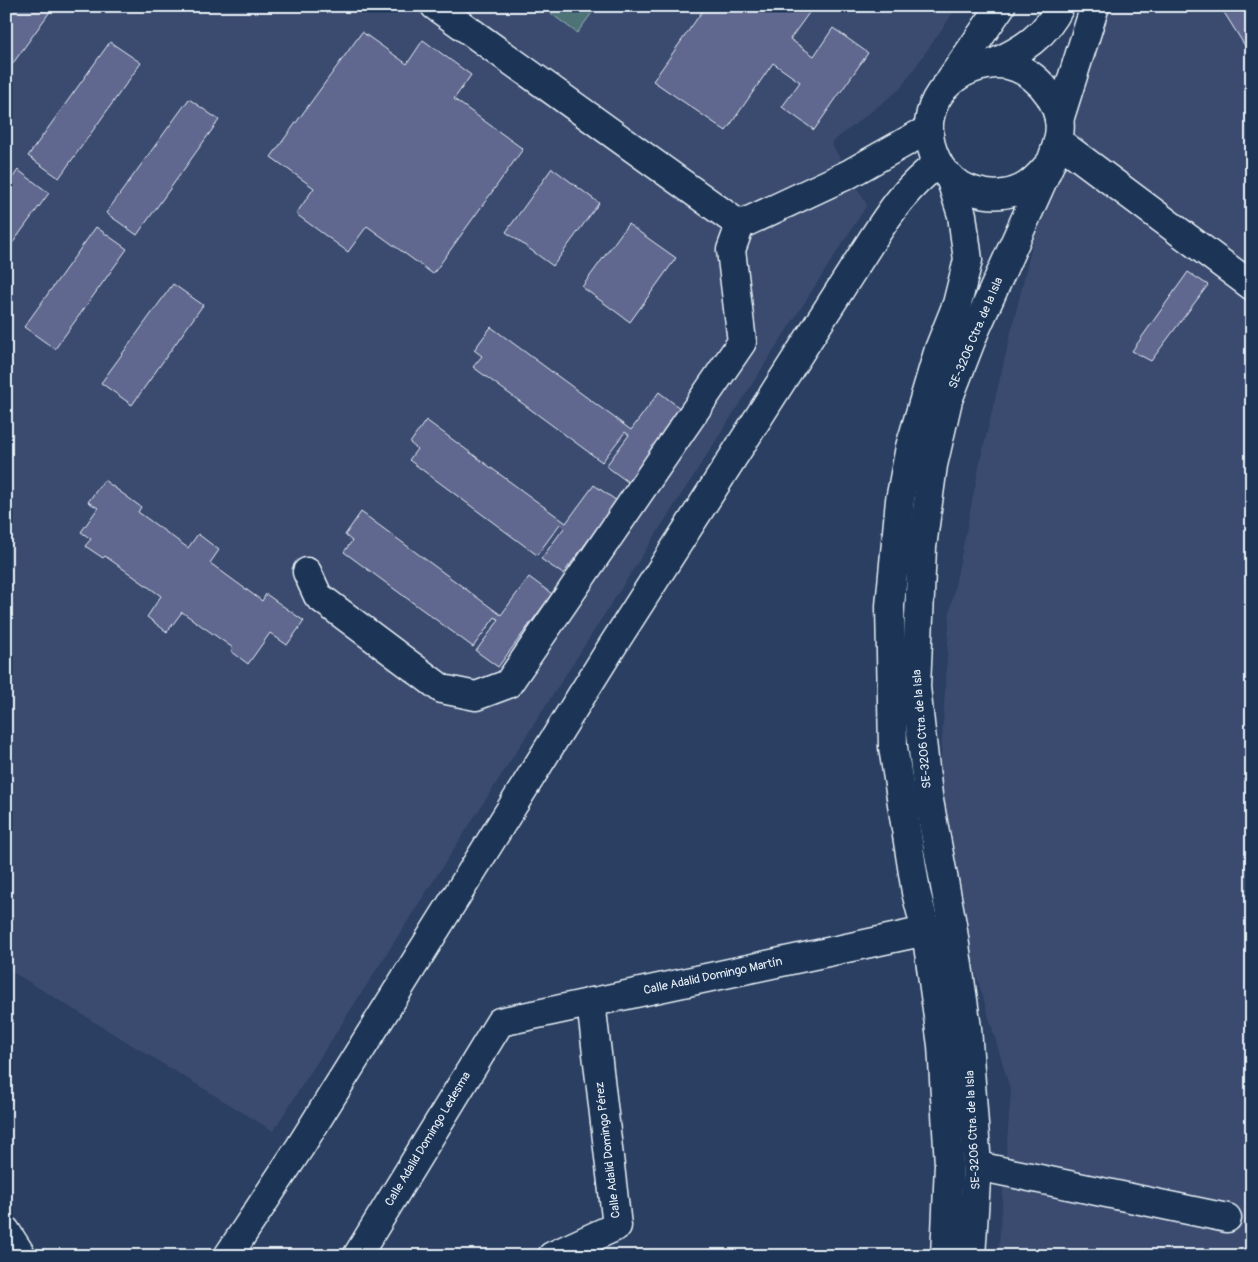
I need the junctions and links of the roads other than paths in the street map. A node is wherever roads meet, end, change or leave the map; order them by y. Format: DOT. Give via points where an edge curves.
graph roads {
  1 [pos="435,6"];
  2 [pos="1001,6"];
  3 [pos="1060,6"];
  4 [pos="1091,14"];
  5 [pos="994,63"];
  6 [pos="950,80"];
  7 [pos="930,131"];
  8 [pos="1056,141"];
  9 [pos="944,170"];
  10 [pos="740,225"];
  11 [pos="1252,286"];
  12 [pos="307,572"];
  13 [pos="926,931"];
  14 [pos="591,1002"];
  15 [pos="500,1022"];
  16 [pos="977,1166"];
  17 [pos="1227,1218"];
  18 [pos="6,1231"];
  19 [pos="22,1256"];
  20 [pos="228,1256"];
  21 [pos="357,1256"];
  22 [pos="552,1256"];
  23 [pos="945,1256"];
  24 [pos="971,1256"];
  1 -- 10 [label="street"];
  2 -- 6 [label="street"];
  3 -- 5 [label="street" via="1042,35 1024,49"];
  4 -- 8 [label="street"];
  5 -- 6 [label="street, SE-3206 Ctra. de la Isla" via="971,68"];
  5 -- 8 [label="street, SE-3206 Ctra. de la Isla" via="1017,67 1037,79 1052,97"];
  6 -- 7 [label="street, SE-3206 Ctra. de la Isla" via="936,98 929,119"];
  7 -- 9 [label="street, SE-3206 Ctra. de la Isla" via="930,142"];
  7 -- 10 [label="street" via="849,174"];
  8 -- 9 [label="street" via="1038,177 1022,188 1004,194 984,194 965,188"];
  8 -- 11 [label="street"];
  8 -- 16 [label="street, SE-3206 Ctra. de la Isla" via="948,400 933,465 922,548 916,687 928,796 967,1028"];
  9 -- 13 [label="street, SE-3206 Ctra. de la Isla" via="962,214 968,260 910,448 900,500 890,606 893,747 916,892"];
  9 -- 20 [label="street" via="918,178 900,196"];
  10 -- 12 [label="street" via="731,250 742,342 508,684 476,696 442,689 318,596"];
  13 -- 14 [label="street, Calle Adalid Domingo Martín"];
  13 -- 23 [label="street, SE-3206 Ctra. de la Isla" via="946,1097 949,1164"];
  14 -- 15 [label="street, Calle Adalid Domingo Martín"];
  14 -- 22 [label="street, Calle Adalid Domingo Pérez" via="617,1226"];
  15 -- 21 [label="street, Calle Adalid Domingo Ledesma"];
  16 -- 17 [label="street"];
  16 -- 24 [label="street, SE-3206 Ctra. de la Isla"];
  18 -- 19 [label="street"];
}
